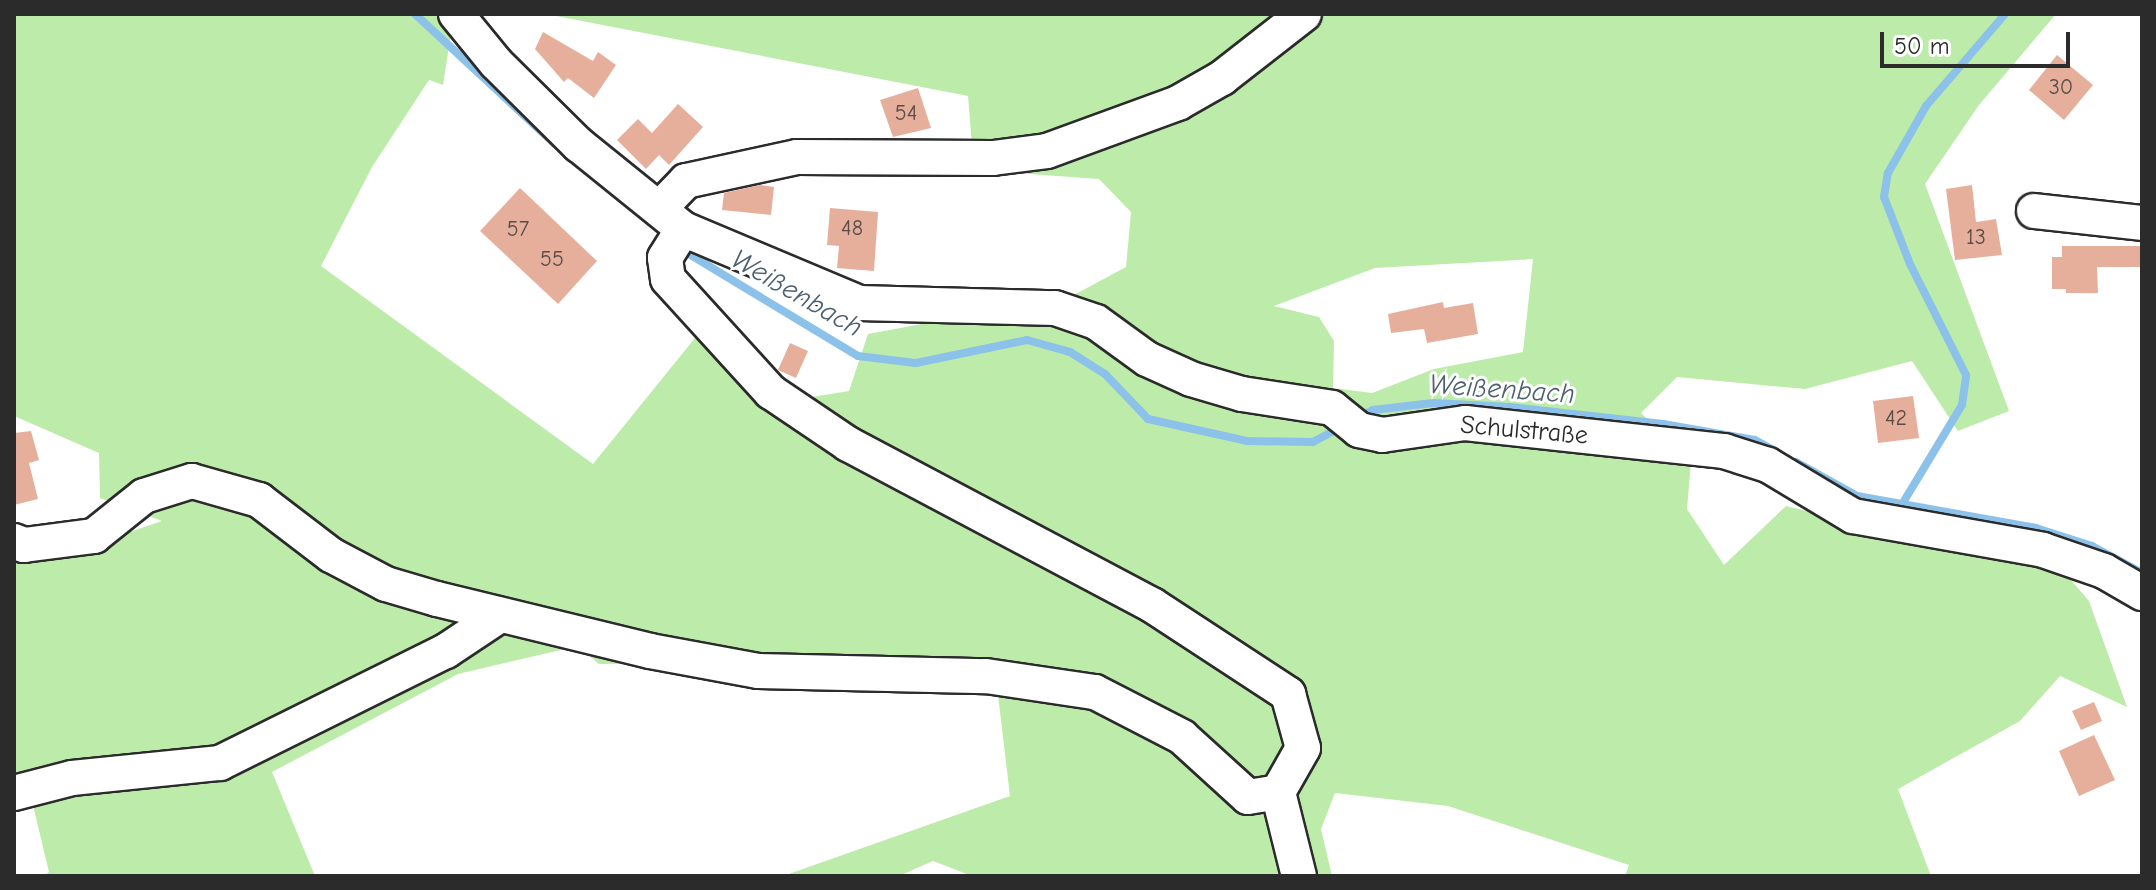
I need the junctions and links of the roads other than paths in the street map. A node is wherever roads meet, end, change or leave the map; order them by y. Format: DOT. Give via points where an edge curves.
graph roads {
  1 [pos="456,14"];
  2 [pos="1304,14"];
  3 [pos="2034,211"];
  4 [pos="2142,223"];
  5 [pos="672,233"];
  6 [pos="14,541"];
  7 [pos="2142,593"];
  8 [pos="500,615"];
  9 [pos="1278,792"];
  10 [pos="14,793"];
  11 [pos="1299,876"];
  1 -- 5 [label="street" via="496,63"];
  2 -- 5 [label="street" via="1222,78 1178,103 1047,151 993,158 797,157 686,181"];
  3 -- 4 [label="street"];
  5 -- 7 [label="street, Schulstraße" via="859,303 1055,308 1096,322 1147,359 1191,379 1242,394 1332,408 1359,430 1382,435 1465,423 1724,451 1768,465 1853,516 2043,550 2104,571"];
  5 -- 9 [label="street" via="668,279 771,392 848,444 1152,605 1288,694 1303,748"];
  6 -- 8 [label="street" via="24,545 94,536 144,496 192,481 259,500 331,555 386,584"];
  8 -- 9 [label="street" via="758,671 986,676 1095,692 1182,737 1248,797"];
  8 -- 10 [label="street" via="446,651 220,763 72,778"];
  9 -- 11 [label="street"];
}
